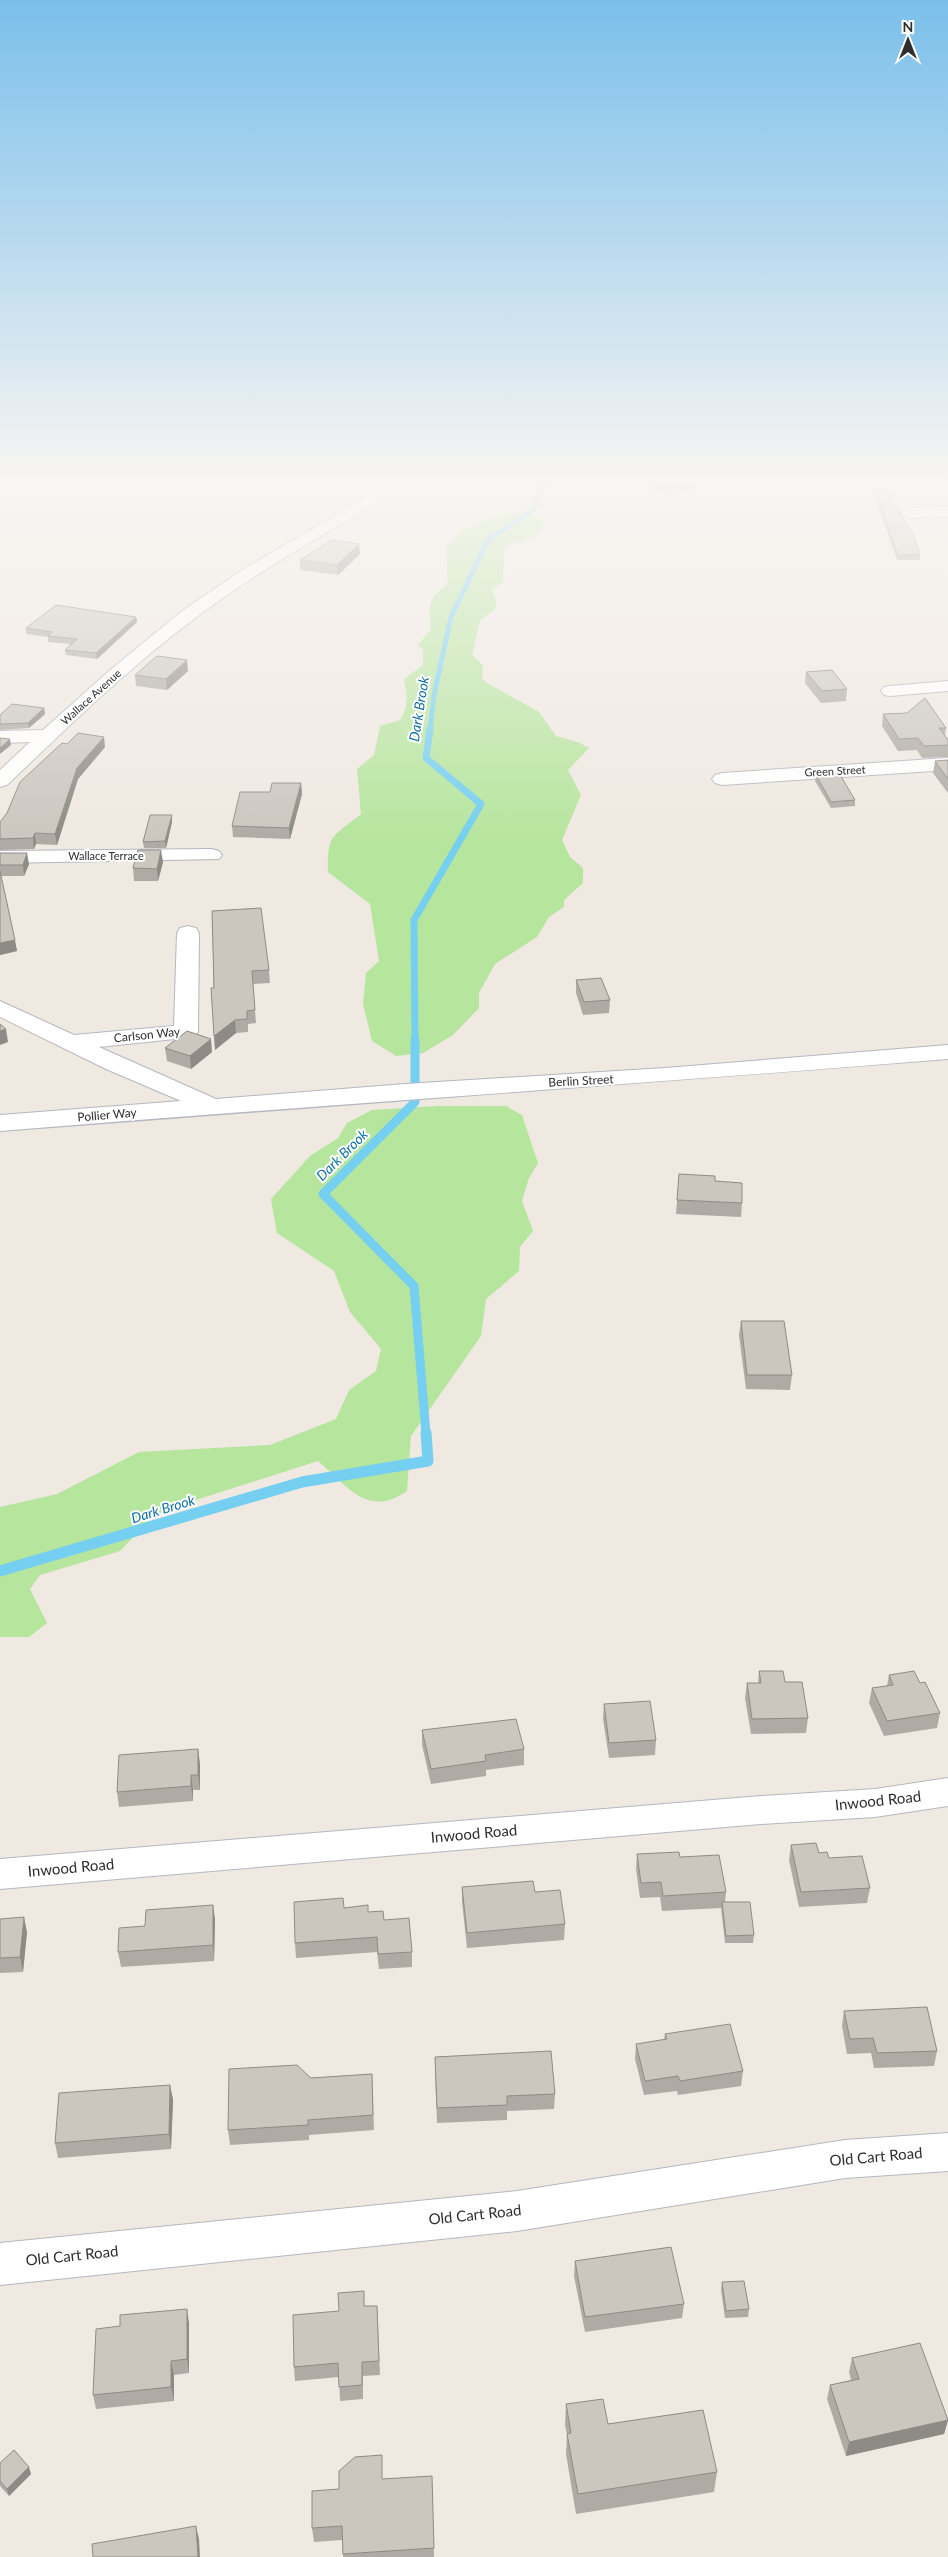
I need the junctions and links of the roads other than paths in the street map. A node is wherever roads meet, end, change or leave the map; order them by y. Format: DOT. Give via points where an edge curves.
graph roads {
  1 [pos="207,602"];
  2 [pos="948,686"];
  3 [pos="890,691"];
  4 [pos="49,736"];
  5 [pos="0,737"];
  6 [pos="948,764"];
  7 [pos="722,779"];
  8 [pos="0,782"];
  9 [pos="212,855"];
  10 [pos="0,857"];
  11 [pos="188,933"];
  12 [pos="0,1008"];
  13 [pos="70,1042"];
  14 [pos="948,1052"];
  15 [pos="214,1106"];
  16 [pos="0,1123"];
  17 [pos="948,1792"];
  18 [pos="0,1874"];
  19 [pos="948,2152"];
  20 [pos="0,2264"];
  1 -- 4 [label="street, Wallace Avenue" via="152,643"];
  2 -- 3 [label="street"];
  4 -- 5 [label="street"];
  4 -- 8 [label="street, Wallace Avenue"];
  6 -- 7 [label="street, Green Street"];
  9 -- 10 [label="street, Wallace Terrace"];
  11 -- 13 [label="street, Carlson Way" via="186,1032"];
  12 -- 13 [label="street"];
  13 -- 15 [label="street"];
  14 -- 15 [label="street, Berlin Street" via="666,1076 414,1090"];
  15 -- 16 [label="street, Pollier Way"];
  17 -- 18 [label="street, Inwood Road" via="838,1806"];
  19 -- 20 [label="street, Old Cart Road" via="845,2159 517,2211"];
}
